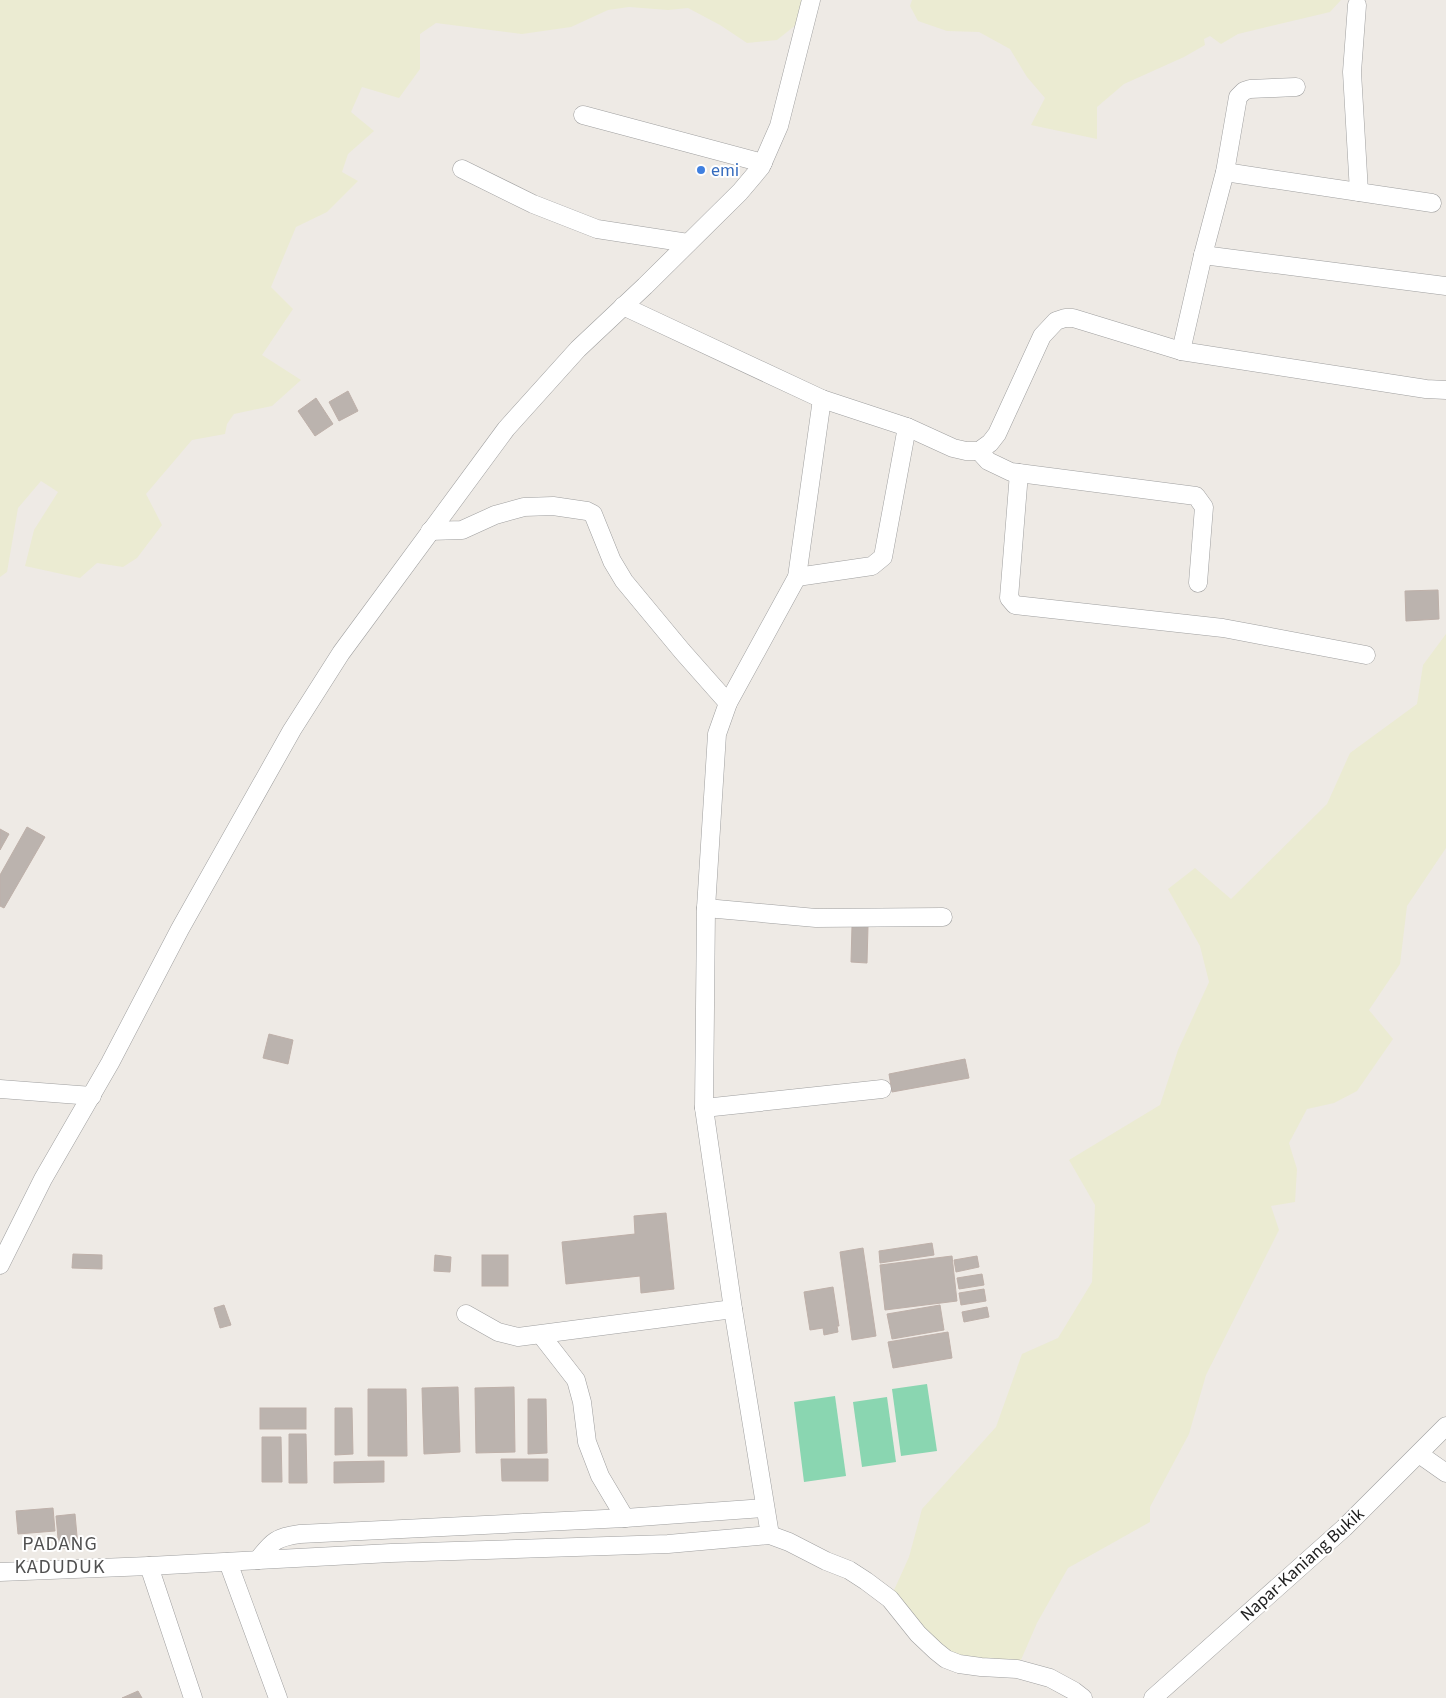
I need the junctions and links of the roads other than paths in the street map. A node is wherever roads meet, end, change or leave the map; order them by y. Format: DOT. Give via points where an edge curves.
graph roads {
  1 [pos="811,0"];
  2 [pos="1357,5"];
  3 [pos="1296,87"];
  4 [pos="583,115"];
  5 [pos="763,163"];
  6 [pos="462,169"];
  7 [pos="1224,172"];
  8 [pos="1359,192"];
  9 [pos="1432,203"];
  10 [pos="688,243"];
  11 [pos="1203,255"];
  12 [pos="1446,286"];
  13 [pos="623,306"];
  14 [pos="1181,351"];
  15 [pos="1446,390"];
  16 [pos="822,399"];
  17 [pos="906,427"];
  18 [pos="978,450"];
  19 [pos="1019,473"];
  20 [pos="430,531"];
  21 [pos="797,577"];
  22 [pos="1198,583"];
  23 [pos="1366,655"];
  24 [pos="728,703"];
  25 [pos="706,908"];
  26 [pos="943,917"];
  27 [pos="0,1089"];
  28 [pos="882,1089"];
  29 [pos="92,1096"];
  30 [pos="704,1108"];
  31 [pos="0,1265"];
  32 [pos="734,1309"];
  33 [pos="466,1314"];
  34 [pos="541,1335"];
  35 [pos="1446,1426"];
  36 [pos="1419,1454"];
  37 [pos="1446,1473"];
  38 [pos="765,1508"];
  39 [pos="625,1518"];
  40 [pos="770,1535"];
  41 [pos="258,1560"];
  42 [pos="228,1562"];
  43 [pos="150,1566"];
  44 [pos="0,1572"];
  45 [pos="193,1698"];
  46 [pos="278,1698"];
  47 [pos="1083,1698"];
  48 [pos="1153,1698"];
  1 -- 5 [label="street" via="779,126"];
  2 -- 8 [label="street" via="1352,72"];
  3 -- 7 [label="street" via="1250,89 1240,94"];
  4 -- 5 [label="street"];
  5 -- 10 [label="street" via="740,192"];
  6 -- 10 [label="street" via="533,204 597,229"];
  7 -- 8 [label="street"];
  7 -- 11 [label="street"];
  8 -- 9 [label="street"];
  10 -- 13 [label="street"];
  11 -- 12 [label="street"];
  11 -- 14 [label="street"];
  13 -- 16 [label="street"];
  13 -- 20 [label="street" via="578,349 506,429"];
  14 -- 15 [label="street"];
  14 -- 18 [label="street" via="1073,318 1056,321 1042,336 997,434"];
  16 -- 17 [label="street"];
  16 -- 21 [label="street"];
  17 -- 18 [label="street" via="953,448"];
  17 -- 21 [label="street" via="883,557 872,566"];
  18 -- 19 [label="street" via="997,467"];
  19 -- 22 [label="street" via="1196,496 1204,507"];
  19 -- 23 [label="street" via="1009,598 1015,605 1223,628"];
  20 -- 24 [label="street" via="462,530 524,506 553,506 593,514 624,581"];
  20 -- 29 [label="street" via="341,653 292,730 180,929"];
  21 -- 24 [label="street"];
  24 -- 25 [label="street" via="716,734"];
  25 -- 26 [label="street" via="816,918"];
  25 -- 30 [label="street"];
  27 -- 29 [label="street"];
  28 -- 30 [label="street"];
  29 -- 31 [label="street" via="43,1179"];
  30 -- 32 [label="street"];
  32 -- 34 [label="street"];
  32 -- 38 [label="street"];
  33 -- 34 [label="street" via="498,1332 518,1338"];
  34 -- 39 [label="street" via="576,1380 587,1442 600,1476"];
  35 -- 36 [label="street, Napar-Kaniang Bukik"];
  36 -- 37 [label="street"];
  36 -- 48 [label="street, Napar-Kaniang Bukik" via="1344,1528"];
  38 -- 39 [label="street"];
  38 -- 40 [label="street"];
  39 -- 41 [label="street" via="285,1536 274,1540"];
  40 -- 41 [label="street" via="668,1544"];
  40 -- 47 [label="street" via="849,1570 866,1581 890,1599 918,1634 946,1659 959,1664 1017,1670 1050,1678"];
  41 -- 42 [label="street"];
  42 -- 43 [label="street"];
  42 -- 46 [label="street"];
  43 -- 44 [label="street"];
  43 -- 45 [label="street"];
}
